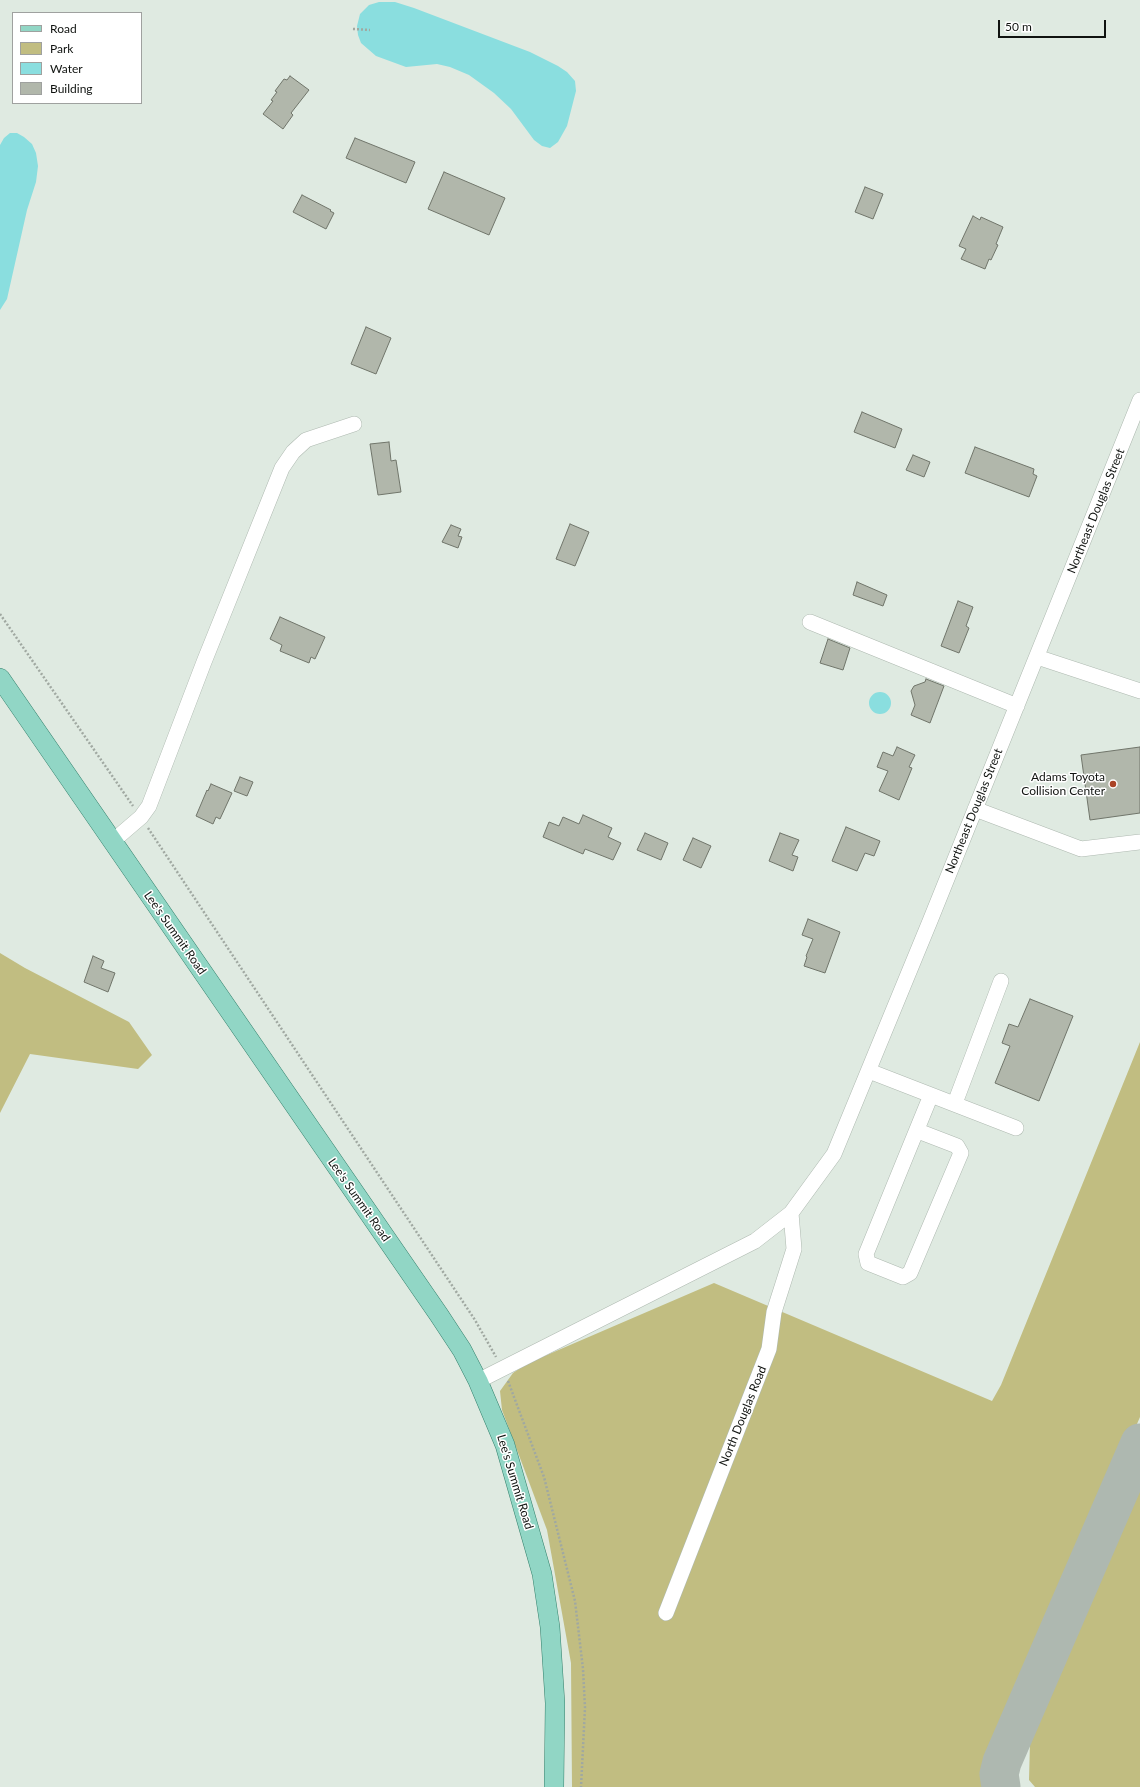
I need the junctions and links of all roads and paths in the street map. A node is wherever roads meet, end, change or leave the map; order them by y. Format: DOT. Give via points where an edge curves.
graph roads {
  1 [pos="353,29"];
  2 [pos="370,30"];
  3 [pos="1140,400"];
  4 [pos="354,424"];
  5 [pos="810,622"];
  6 [pos="1037,657"];
  7 [pos="0,678"];
  8 [pos="1140,691"];
  9 [pos="1017,706"];
  10 [pos="975,809"];
  11 [pos="113,841"];
  12 [pos="1140,842"];
  13 [pos="1001,982"];
  14 [pos="869,1071"];
  15 [pos="931,1095"];
  16 [pos="954,1103"];
  17 [pos="1016,1128"];
  18 [pos="918,1131"];
  19 [pos="791,1213"];
  20 [pos="478,1381"];
  21 [pos="666,1613"];
  22 [pos="554,1787"];
  1 -- 2 [label="path"];
  3 -- 6 [label="street, Northeast Douglas Street"];
  4 -- 11 [label="street" via="306,440 293,452 282,468 149,806 141,817"];
  5 -- 9 [label="street"];
  6 -- 8 [label="street"];
  6 -- 9 [label="street, Northeast Douglas Street"];
  7 -- 11 [label="main road, Lee's Summit Road"];
  9 -- 10 [label="street, Northeast Douglas Street"];
  10 -- 12 [label="street" via="1081,849"];
  10 -- 14 [label="street, Northeast Douglas Street"];
  11 -- 20 [label="main road, Lee's Summit Road" via="439,1315"];
  13 -- 16 [label="street"];
  14 -- 15 [label="street"];
  14 -- 19 [label="street, Northeast Douglas Street" via="834,1154"];
  15 -- 16 [label="street"];
  15 -- 18 [label="street"];
  16 -- 17 [label="street"];
  18 -- 18 [label="street" via="866,1254 868,1264 903,1277 910,1273 961,1153 957,1146"];
  19 -- 20 [label="street, Northeast Douglas Street" via="755,1241"];
  19 -- 21 [label="street, North Douglas Road" via="794,1248 774,1312 769,1349"];
  20 -- 22 [label="main road, Lee's Summit Road" via="505,1445 542,1574 550,1627 555,1703"];
}
